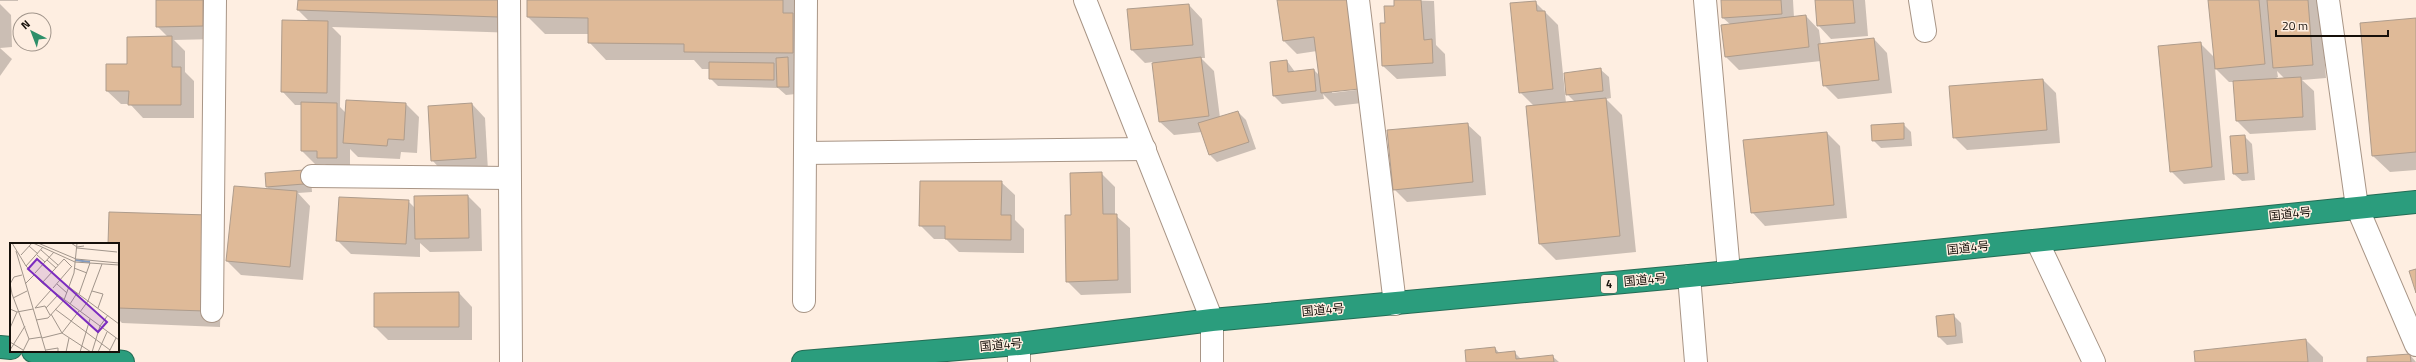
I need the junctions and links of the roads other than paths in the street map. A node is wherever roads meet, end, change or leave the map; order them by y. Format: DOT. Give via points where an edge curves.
graph roads {
  1 [pos="215,0"];
  2 [pos="508,0"];
  3 [pos="806,0"];
  4 [pos="1086,0"];
  5 [pos="1358,0"];
  6 [pos="1705,0"];
  7 [pos="1920,0"];
  8 [pos="2328,0"];
  9 [pos="1925,31"];
  10 [pos="1145,149"];
  11 [pos="805,153"];
  12 [pos="312,176"];
  13 [pos="509,178"];
  14 [pos="2416,202"];
  15 [pos="2357,207"];
  16 [pos="2038,241"];
  17 [pos="1729,272"];
  18 [pos="1689,276"];
  19 [pos="804,301"];
  20 [pos="1395,304"];
  21 [pos="212,311"];
  22 [pos="1212,320"];
  23 [pos="2416,345"];
  24 [pos="0,347"];
  25 [pos="10,348"];
  26 [pos="41,352"];
  27 [pos="1019,353"];
  28 [pos="123,362"];
  29 [pos="511,362"];
  30 [pos="803,362"];
  31 [pos="1212,362"];
  32 [pos="1696,362"];
  33 [pos="2094,362"];
  1 -- 21 [label="street"];
  2 -- 13 [label="street"];
  3 -- 11 [label="street"];
  4 -- 10 [label="street"];
  5 -- 20 [label="street"];
  6 -- 17 [label="street"];
  7 -- 9 [label="street"];
  8 -- 15 [label="street"];
  10 -- 11 [label="street"];
  10 -- 22 [label="street"];
  11 -- 19 [label="street"];
  12 -- 13 [label="street"];
  13 -- 29 [label="street"];
  14 -- 15 [label="highway, 国道4号 / 4"];
  15 -- 16 [label="highway, 国道4号 / 4"];
  15 -- 23 [label="street"];
  16 -- 17 [label="highway, 国道4号 / 4"];
  16 -- 33 [label="street"];
  17 -- 18 [label="highway, 国道4号 / 4"];
  18 -- 20 [label="highway, 国道4号 / 4"];
  18 -- 32 [label="street"];
  20 -- 22 [label="highway, 国道4号 / 4"];
  22 -- 27 [label="highway, 国道4号 / 4"];
  22 -- 31 [label="street"];
  24 -- 25 [label="highway"];
  26 -- 28 [label="highway"];
  27 -- 30 [label="highway, 国道4号 / 4"];
}
